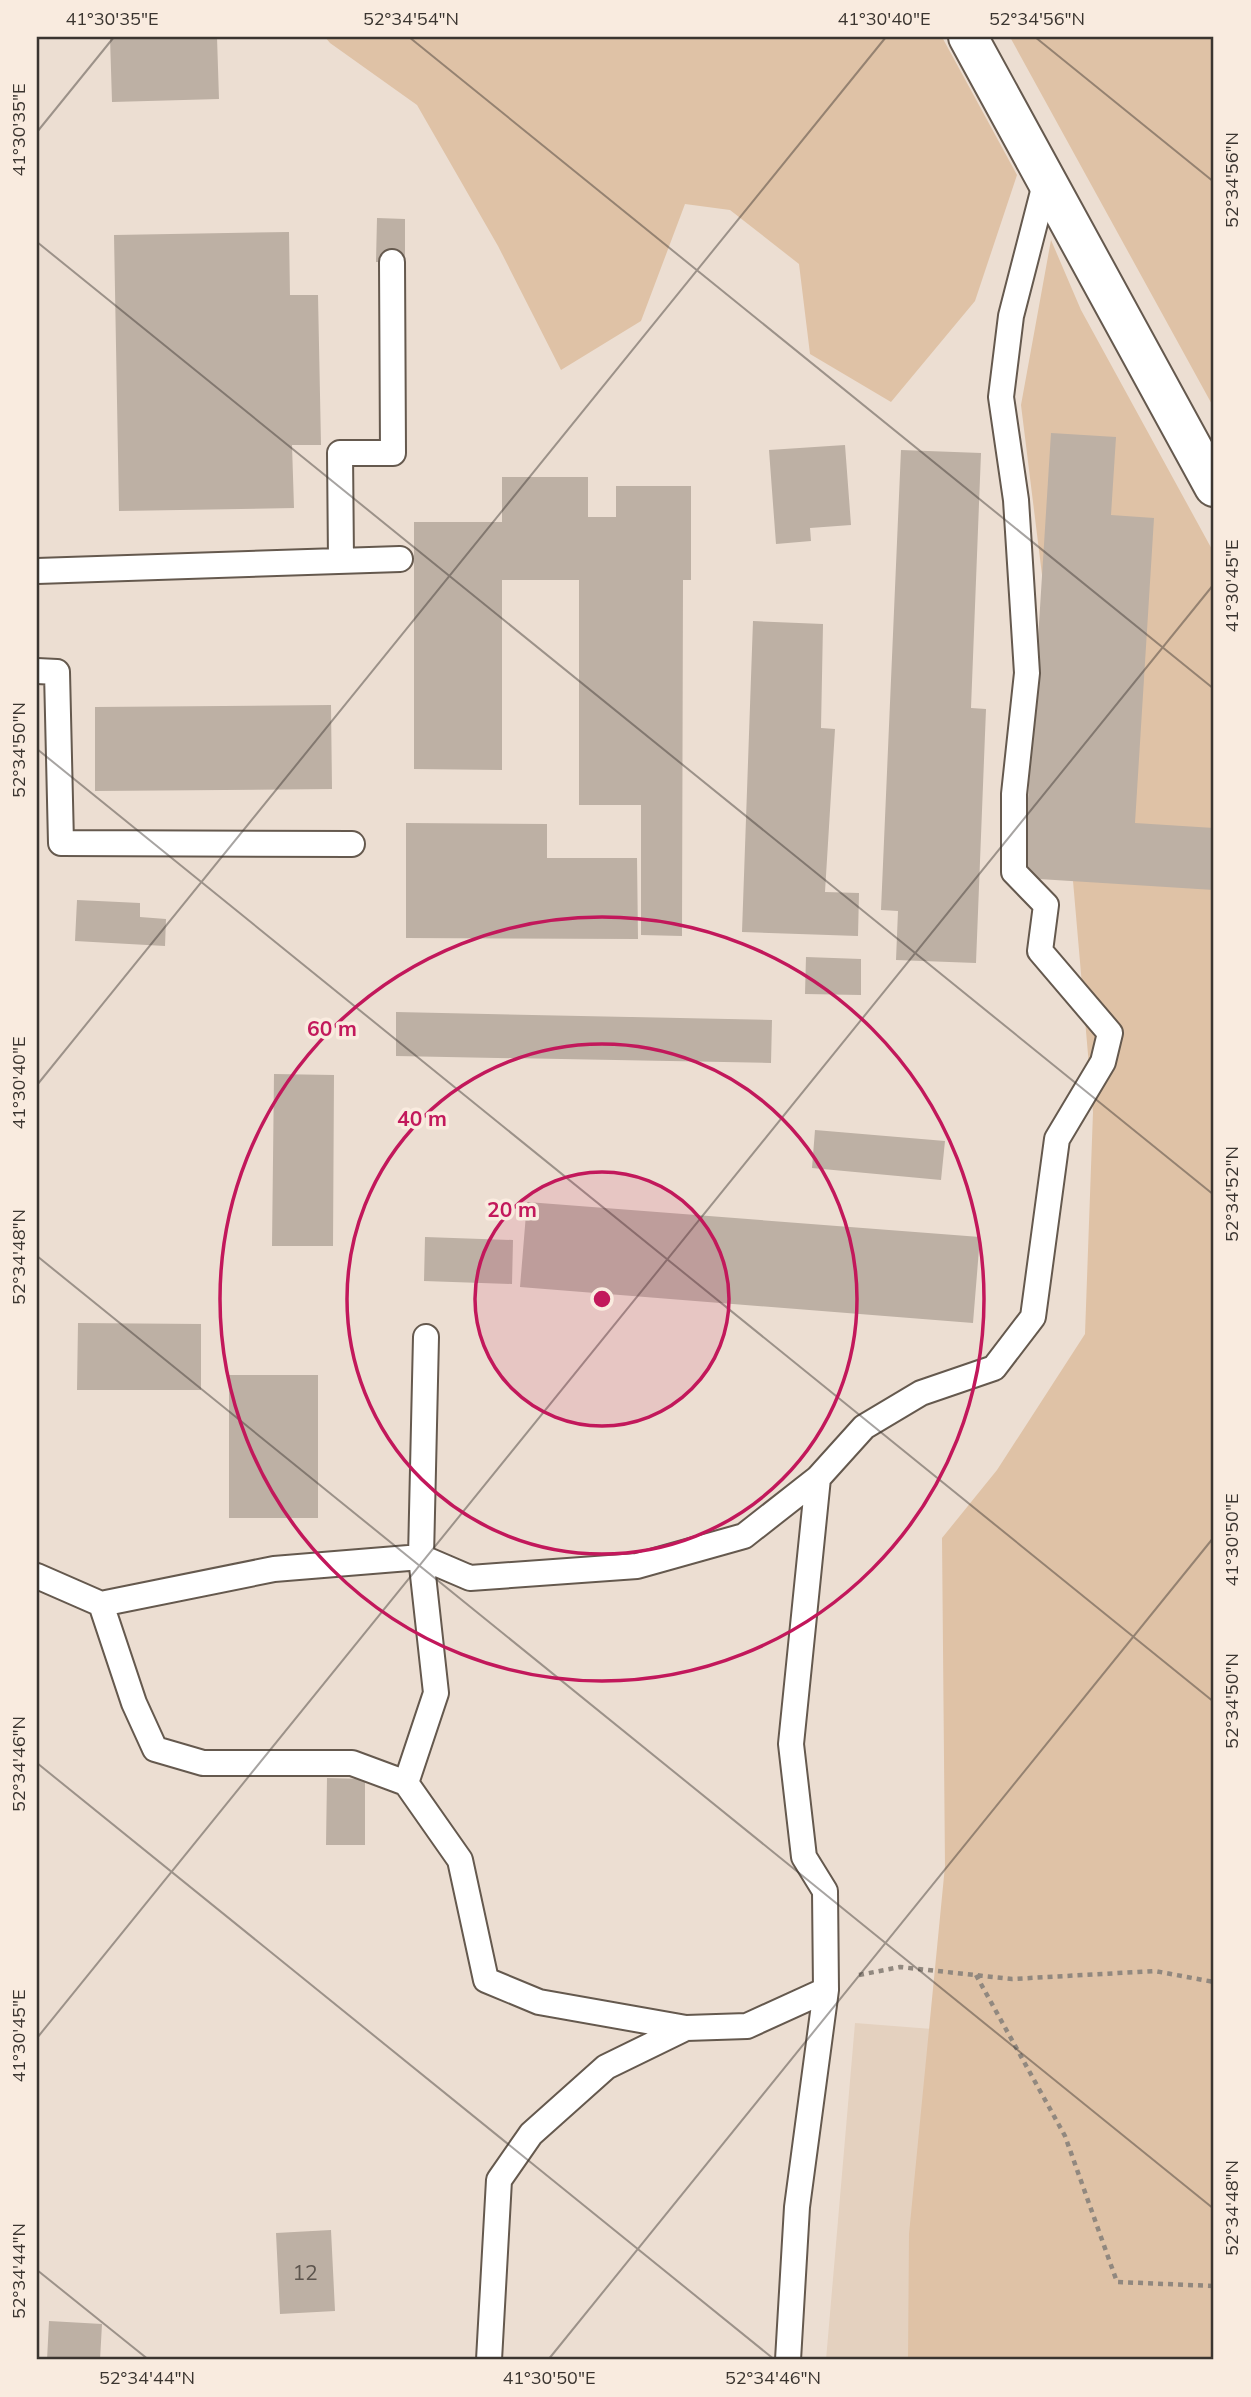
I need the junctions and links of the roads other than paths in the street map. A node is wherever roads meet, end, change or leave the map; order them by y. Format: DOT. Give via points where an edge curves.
graph roads {
  1 [pos="968,37"];
  2 [pos="1046,180"];
  3 [pos="392,262"];
  4 [pos="1214,487"];
  5 [pos="400,559"];
  6 [pos="341,560"];
  7 [pos="37,570"];
  8 [pos="37,671"];
  9 [pos="352,844"];
  10 [pos="426,1337"];
  11 [pos="818,1478"];
  12 [pos="421,1557"];
  13 [pos="37,1576"];
  14 [pos="101,1604"];
  15 [pos="406,1783"];
  16 [pos="826,1990"];
  17 [pos="686,2028"];
  18 [pos="489,2360"];
  19 [pos="788,2360"];
  1 -- 2 [label="street"];
  2 -- 4 [label="street"];
  2 -- 11 [label="lane" via="1011,316 1002,397 1016,500 1027,673 1014,794 1014,872 1046,905 1040,951 1110,1033 1103,1062 1057,1139 1033,1317 994,1368 920,1393 863,1427"];
  3 -- 6 [label="lane" via="393,453 340,453"];
  5 -- 6 [label="lane"];
  6 -- 7 [label="lane"];
  8 -- 9 [label="lane" via="57,672 61,843"];
  10 -- 12 [label="lane"];
  11 -- 12 [label="lane" via="744,1536 637,1566 470,1578"];
  11 -- 16 [label="lane" via="791,1744 804,1857 825,1891"];
  12 -- 14 [label="lane" via="274,1569"];
  12 -- 15 [label="lane" via="436,1693"];
  13 -- 14 [label="lane"];
  14 -- 15 [label="lane" via="134,1703 155,1749 203,1763 352,1763"];
  15 -- 17 [label="lane" via="460,1860 486,1980 539,2002"];
  16 -- 17 [label="lane" via="747,2026"];
  16 -- 19 [label="lane" via="797,2207"];
  17 -- 18 [label="lane" via="606,2067 531,2134 499,2180"];
}
